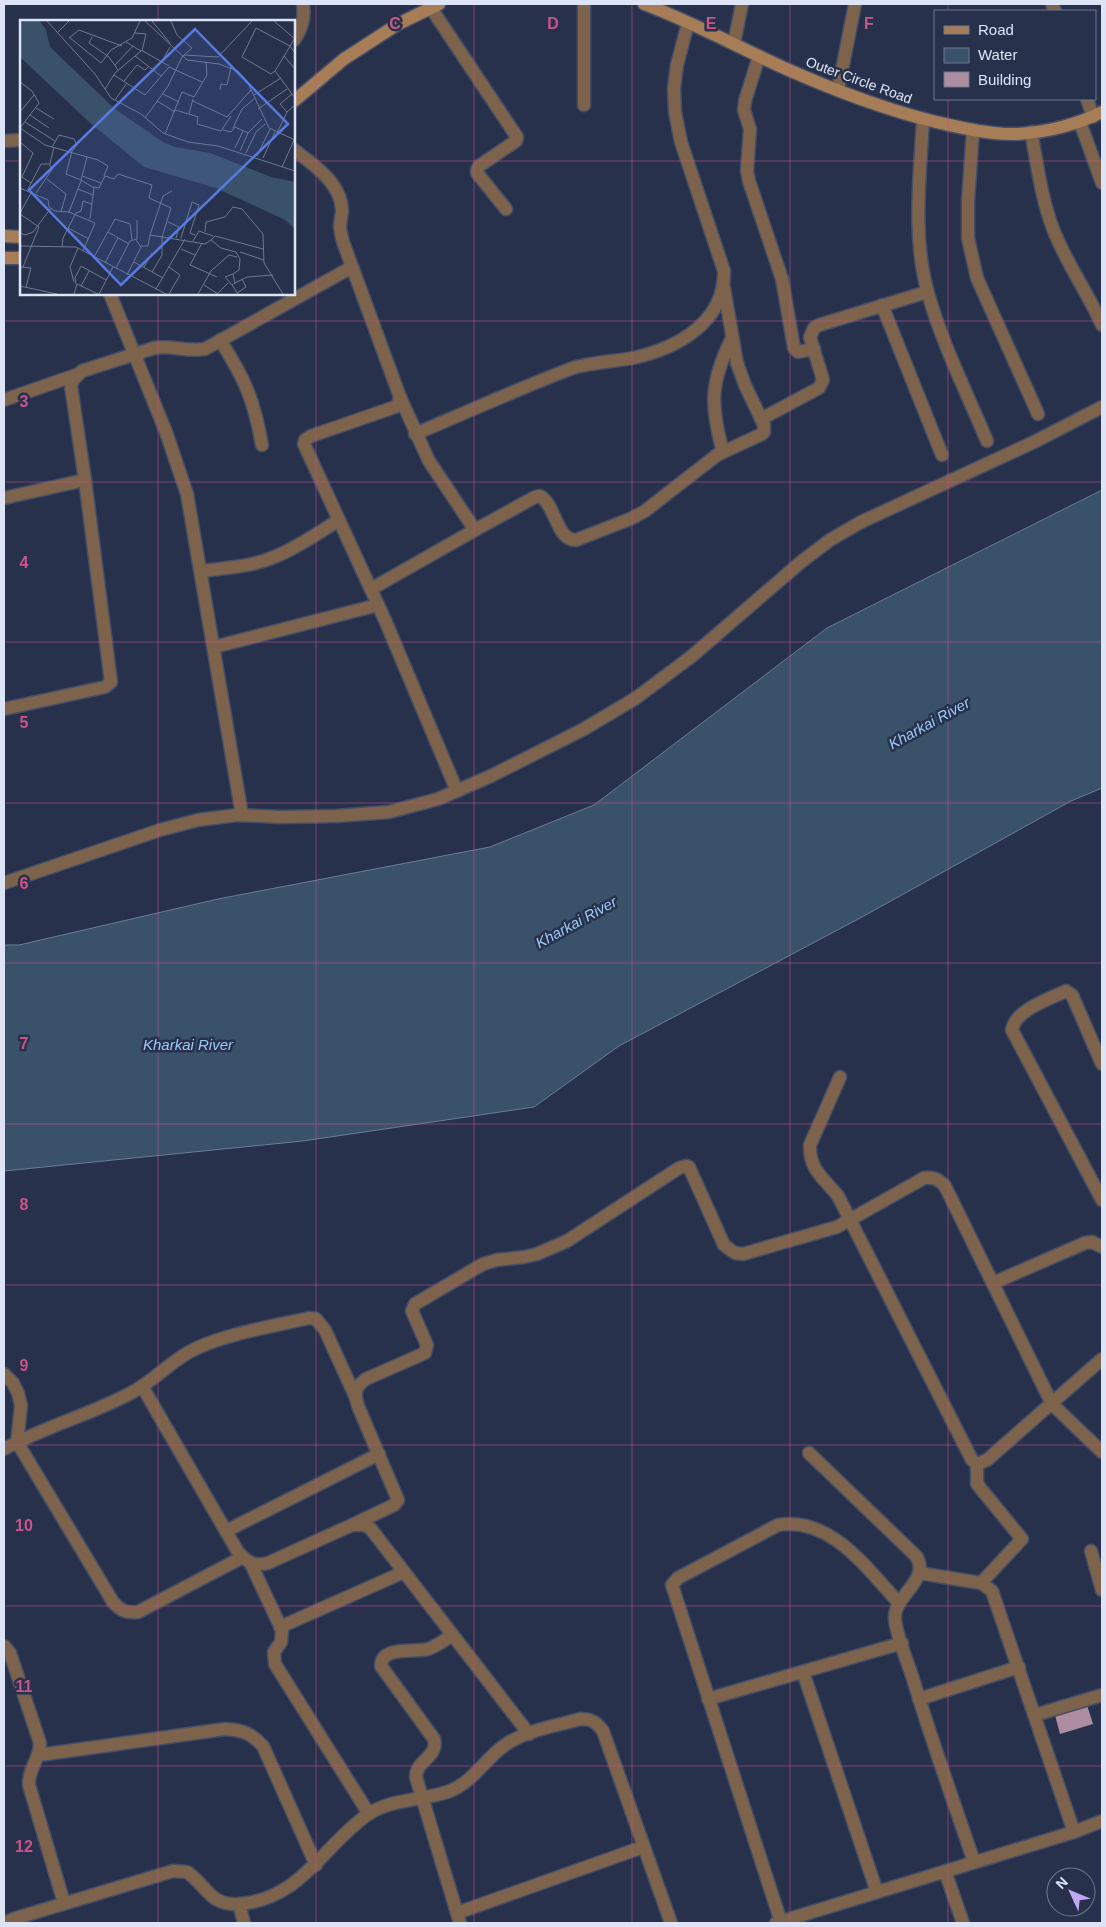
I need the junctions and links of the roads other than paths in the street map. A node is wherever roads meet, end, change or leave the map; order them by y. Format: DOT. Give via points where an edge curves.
graph roads {
  1 [pos="303,4"];
  2 [pos="584,4"];
  3 [pos="644,4"];
  4 [pos="742,4"];
  5 [pos="855,4"];
  6 [pos="435,6"];
  7 [pos="688,23"];
  8 [pos="295,38"];
  9 [pos="734,43"];
  10 [pos="759,56"];
  11 [pos="838,90"];
  12 [pos="295,100"];
  13 [pos="1088,100"];
  14 [pos="584,105"];
  15 [pos="1098,115"];
  16 [pos="923,119"];
  17 [pos="1080,122"];
  18 [pos="973,130"];
  19 [pos="1031,132"];
  20 [pos="20,140"];
  21 [pos="4,141"];
  22 [pos="295,151"];
  23 [pos="1102,184"];
  24 [pos="506,209"];
  25 [pos="4,236"];
  26 [pos="20,237"];
  27 [pos="4,258"];
  28 [pos="20,258"];
  29 [pos="352,267"];
  30 [pos="724,286"];
  31 [pos="927,292"];
  32 [pos="110,295"];
  33 [pos="882,305"];
  34 [pos="1102,326"];
  35 [pos="732,338"];
  36 [pos="220,340"];
  37 [pos="814,349"];
  38 [pos="134,354"];
  39 [pos="76,375"];
  40 [pos="5,396"];
  41 [pos="400,397"];
  42 [pos="1102,407"];
  43 [pos="1038,414"];
  44 [pos="761,419"];
  45 [pos="415,434"];
  46 [pos="987,441"];
  47 [pos="262,445"];
  48 [pos="723,452"];
  49 [pos="942,456"];
  50 [pos="85,480"];
  51 [pos="4,498"];
  52 [pos="338,520"];
  53 [pos="475,530"];
  54 [pos="201,571"];
  55 [pos="370,590"];
  56 [pos="378,605"];
  57 [pos="214,647"];
  58 [pos="4,709"];
  59 [pos="457,791"];
  60 [pos="242,815"];
  61 [pos="4,883"];
  62 [pos="1099,1047"];
  63 [pos="1102,1064"];
  64 [pos="840,1077"];
  65 [pos="1102,1200"];
  66 [pos="850,1221"];
  67 [pos="1102,1246"];
  68 [pos="992,1283"];
  69 [pos="1102,1359"];
  70 [pos="4,1374"];
  71 [pos="142,1386"];
  72 [pos="356,1398"];
  73 [pos="1052,1404"];
  74 [pos="17,1442"];
  75 [pos="4,1449"];
  76 [pos="1102,1452"];
  77 [pos="809,1453"];
  78 [pos="379,1454"];
  79 [pos="977,1464"];
  80 [pos="352,1524"];
  81 [pos="226,1531"];
  82 [pos="1091,1551"];
  83 [pos="247,1561"];
  84 [pos="404,1572"];
  85 [pos="920,1573"];
  86 [pos="982,1583"];
  87 [pos="1102,1590"];
  88 [pos="899,1603"];
  89 [pos="280,1627"];
  90 [pos="452,1635"];
  91 [pos="902,1643"];
  92 [pos="4,1646"];
  93 [pos="1019,1667"];
  94 [pos="803,1672"];
  95 [pos="1102,1694"];
  96 [pos="708,1699"];
  97 [pos="919,1699"];
  98 [pos="1035,1715"];
  99 [pos="529,1734"];
  100 [pos="39,1755"];
  101 [pos="421,1797"];
  102 [pos="369,1814"];
  103 [pos="1102,1822"];
  104 [pos="1074,1832"];
  105 [pos="644,1846"];
  106 [pos="974,1862"];
  107 [pos="316,1864"];
  108 [pos="945,1871"];
  109 [pos="877,1892"];
  110 [pos="64,1903"];
  111 [pos="239,1904"];
  112 [pos="458,1918"];
  113 [pos="25,1919"];
  114 [pos="4,1923"];
  115 [pos="244,1923"];
  116 [pos="671,1923"];
  117 [pos="778,1923"];
  118 [pos="963,1923"];
  1 -- 8 [label="street" via="302,26"];
  2 -- 14 [label="street"];
  3 -- 7 [label="main road, Outer Circle Road"];
  4 -- 9 [label="street"];
  5 -- 11 [label="street"];
  6 -- 12 [label="main road" via="398,24 344,59"];
  6 -- 24 [label="street" via="517,137 477,170"];
  7 -- 9 [label="main road, Outer Circle Road"];
  7 -- 30 [label="street" via="677,65 675,112 724,271"];
  9 -- 10 [label="main road, Outer Circle Road"];
  10 -- 11 [label="main road, Outer Circle Road"];
  10 -- 37 [label="street" via="744,110 750,128 749,181 782,279 794,348 798,352"];
  11 -- 16 [label="main road, Outer Circle Road"];
  13 -- 15 [label="street"];
  15 -- 17 [label="main road, Outer Circle Road"];
  16 -- 18 [label="main road, Outer Circle Road"];
  16 -- 31 [label="street" via="919,241"];
  17 -- 19 [label="main road, Outer Circle Road"];
  17 -- 23 [label="street"];
  18 -- 19 [label="main road, Outer Circle Road"];
  18 -- 43 [label="street" via="968,238 977,278"];
  19 -- 34 [label="street" via="1051,226"];
  20 -- 21 [label="street"];
  22 -- 29 [label="street" via="329,180 339,196 340,226"];
  25 -- 26 [label="main road"];
  27 -- 28 [label="main road"];
  29 -- 36 [label="street"];
  29 -- 41 [label="street"];
  30 -- 35 [label="street"];
  30 -- 45 [label="street" via="711,315 700,327 663,349 634,358 572,369"];
  31 -- 33 [label="street"];
  31 -- 46 [label="street"];
  32 -- 38 [label="street"];
  33 -- 37 [label="street" via="819,324 810,337"];
  33 -- 49 [label="street"];
  35 -- 44 [label="street" via="737,363"];
  35 -- 48 [label="street" via="719,367 714,392 715,418"];
  36 -- 38 [label="street" via="194,351 163,346"];
  36 -- 47 [label="street" via="249,390"];
  37 -- 44 [label="street" via="822,384"];
  38 -- 39 [label="street"];
  38 -- 54 [label="street" via="182,477"];
  39 -- 40 [label="street"];
  39 -- 50 [label="street" via="70,386"];
  41 -- 45 [label="street"];
  41 -- 52 [label="street" via="395,407 305,440 305,448"];
  42 -- 59 [label="street" via="861,522 830,540 692,656 636,698 575,734"];
  44 -- 48 [label="street" via="765,429 762,434"];
  45 -- 53 [label="street"];
  48 -- 53 [label="street" via="644,511 576,540 564,536 549,505 540,496"];
  50 -- 51 [label="street"];
  50 -- 58 [label="street" via="111,682 105,687"];
  52 -- 54 [label="street" via="273,558"];
  52 -- 55 [label="street"];
  53 -- 55 [label="street"];
  54 -- 57 [label="street"];
  55 -- 56 [label="street"];
  56 -- 57 [label="street"];
  56 -- 59 [label="street"];
  57 -- 60 [label="street"];
  59 -- 60 [label="street" via="389,812 336,816"];
  60 -- 61 [label="street" via="198,820 160,830"];
  62 -- 63 [label="street"];
  62 -- 65 [label="street" via="1072,995 1066,991 1022,1013 1013,1023 1012,1030"];
  64 -- 66 [label="street" via="810,1145 810,1156 812,1165 838,1196"];
  66 -- 68 [label="street" via="924,1178 938,1179 945,1186"];
  66 -- 72 [label="street" via="824,1232 742,1254 735,1253 724,1245 690,1167 683,1166 552,1248 483,1264 419,1300 412,1312 427,1345 425,1353 366,1379 355,1390"];
  66 -- 79 [label="street" via="972,1460"];
  67 -- 68 [label="street" via="1085,1243"];
  68 -- 73 [label="street"];
  69 -- 73 [label="street"];
  70 -- 74 [label="street" via="13,1383 22,1406"];
  71 -- 72 [label="street" via="190,1352 218,1340 309,1318 316,1319 325,1330"];
  71 -- 74 [label="street"];
  71 -- 81 [label="street"];
  72 -- 78 [label="street"];
  73 -- 76 [label="street"];
  73 -- 79 [label="street" via="987,1460"];
  74 -- 75 [label="street"];
  74 -- 83 [label="street" via="120,1610 138,1612"];
  77 -- 85 [label="street" via="916,1556 920,1562"];
  78 -- 80 [label="street" via="398,1500 394,1505"];
  78 -- 81 [label="street"];
  79 -- 86 [label="street" via="977,1484 1022,1540"];
  80 -- 83 [label="street" via="268,1563 260,1565"];
  80 -- 84 [label="street" via="371,1529"];
  81 -- 83 [label="street"];
  82 -- 87 [label="street"];
  83 -- 89 [label="street"];
  84 -- 89 [label="street"];
  84 -- 90 [label="street"];
  85 -- 86 [label="street"];
  85 -- 88 [label="street"];
  86 -- 93 [label="street" via="995,1596"];
  88 -- 91 [label="street" via="895,1618"];
  88 -- 96 [label="street" via="832,1536 805,1525 778,1525 678,1578 672,1585"];
  89 -- 102 [label="street" via="283,1636 274,1652 275,1664"];
  90 -- 99 [label="street"];
  90 -- 101 [label="street" via="428,1649 393,1652 381,1662 382,1670 435,1744 434,1750 416,1770"];
  91 -- 94 [label="street"];
  91 -- 97 [label="street"];
  92 -- 100 [label="street" via="10,1653 40,1743"];
  93 -- 97 [label="street"];
  93 -- 98 [label="street"];
  94 -- 96 [label="street"];
  94 -- 109 [label="street"];
  95 -- 98 [label="street"];
  96 -- 117 [label="street"];
  97 -- 106 [label="street"];
  98 -- 104 [label="street"];
  99 -- 101 [label="street" via="503,1746 462,1785 451,1791"];
  99 -- 105 [label="street" via="580,1719 590,1719 597,1724 603,1731"];
  100 -- 107 [label="street" via="239,1729 253,1735 263,1746"];
  100 -- 110 [label="street" via="30,1773 29,1785"];
  101 -- 102 [label="street"];
  101 -- 112 [label="street"];
  102 -- 107 [label="street"];
  103 -- 104 [label="street"];
  104 -- 106 [label="street"];
  105 -- 112 [label="street"];
  105 -- 116 [label="street"];
  106 -- 108 [label="street"];
  107 -- 111 [label="street" via="299,1881 280,1893"];
  108 -- 109 [label="street"];
  108 -- 118 [label="street"];
  109 -- 117 [label="street"];
  110 -- 111 [label="street" via="181,1871 192,1876 206,1894 222,1903"];
  110 -- 113 [label="street"];
  111 -- 115 [label="street"];
  113 -- 114 [label="street"];
}
